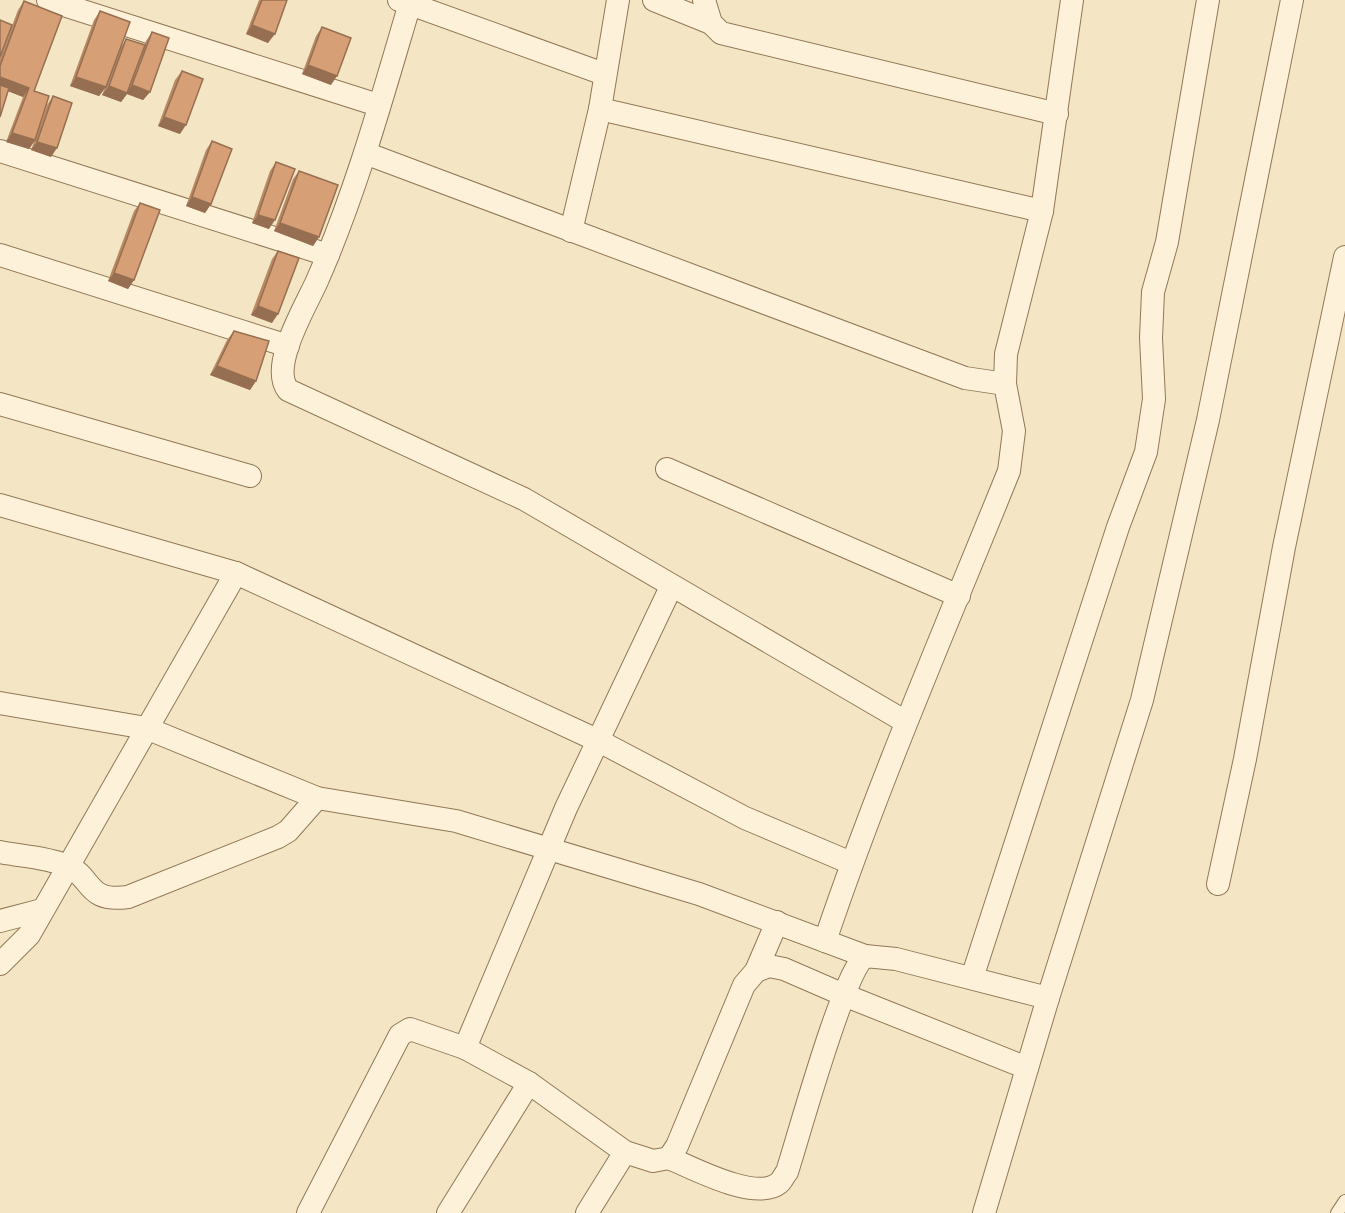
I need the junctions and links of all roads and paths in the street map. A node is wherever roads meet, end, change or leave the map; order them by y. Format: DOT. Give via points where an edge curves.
graph roads {
  1 [pos="48,0"];
  2 [pos="618,0"];
  3 [pos="654,0"];
  4 [pos="704,0"];
  5 [pos="1072,0"];
  6 [pos="1208,0"];
  7 [pos="1292,0"];
  8 [pos="407,1"];
  9 [pos="711,23"];
  10 [pos="604,74"];
  11 [pos="378,105"];
  12 [pos="600,109"];
  13 [pos="1057,114"];
  14 [pos="0,151"];
  15 [pos="366,153"];
  16 [pos="1042,211"];
  17 [pos="571,231"];
  18 [pos="0,255"];
  19 [pos="328,255"];
  20 [pos="1345,257"];
  21 [pos="288,346"];
  22 [pos="1005,384"];
  23 [pos="0,404"];
  24 [pos="667,469"];
  25 [pos="250,476"];
  26 [pos="0,505"];
  27 [pos="236,573"];
  28 [pos="671,587"];
  29 [pos="959,596"];
  30 [pos="0,703"];
  31 [pos="906,722"];
  32 [pos="146,728"];
  33 [pos="599,741"];
  34 [pos="317,798"];
  35 [pos="548,851"];
  36 [pos="0,852"];
  37 [pos="851,863"];
  38 [pos="66,865"];
  39 [pos="1218,884"];
  40 [pos="42,910"];
  41 [pos="0,921"];
  42 [pos="777,922"];
  43 [pos="825,940"];
  44 [pos="865,956"];
  45 [pos="0,964"];
  46 [pos="756,971"];
  47 [pos="972,978"];
  48 [pos="843,995"];
  49 [pos="1048,998"];
  50 [pos="465,1048"];
  51 [pos="1027,1068"];
  52 [pos="529,1083"];
  53 [pos="625,1152"];
  54 [pos="669,1158"];
  55 [pos="1345,1201"];
  56 [pos="308,1213"];
  57 [pos="448,1213"];
  58 [pos="587,1213"];
  59 [pos="984,1213"];
  60 [pos="1337,1213"];
  1 -- 11 [label="street"];
  2 -- 10 [label="street"];
  3 -- 9 [label="street"];
  4 -- 9 [label="street"];
  5 -- 13 [label="street"];
  6 -- 47 [label="street" via="1167,242 1154,292 1154,399 1146,452 1118,527"];
  7 -- 49 [label="street" via="1208,420 1142,700"];
  8 -- 10 [label="street"];
  8 -- 11 [label="street"];
  9 -- 13 [label="street" via="721,33"];
  10 -- 12 [label="street"];
  11 -- 15 [label="street"];
  12 -- 16 [label="street"];
  12 -- 17 [label="street"];
  13 -- 16 [label="street"];
  14 -- 19 [label="street"];
  15 -- 17 [label="street"];
  15 -- 19 [label="street"];
  16 -- 22 [label="street" via="1013,319"];
  17 -- 22 [label="street" via="964,378"];
  18 -- 21 [label="street"];
  19 -- 21 [label="street"];
  20 -- 39 [label="street"];
  21 -- 28 [label="street" via="281,372 288,390 524,499"];
  22 -- 29 [label="street" via="1014,431 1012,459"];
  23 -- 25 [label="street"];
  24 -- 29 [label="street"];
  26 -- 27 [label="street"];
  27 -- 32 [label="street"];
  27 -- 33 [label="street"];
  28 -- 31 [label="street"];
  28 -- 33 [label="street"];
  29 -- 31 [label="street"];
  30 -- 32 [label="street"];
  31 -- 37 [label="street"];
  32 -- 34 [label="street"];
  32 -- 38 [label="street"];
  33 -- 35 [label="street"];
  33 -- 37 [label="street" via="745,818"];
  34 -- 35 [label="street" via="456,821"];
  34 -- 38 [label="street" via="278,837 128,897 112,900 100,896"];
  35 -- 42 [label="street" via="699,894"];
  35 -- 50 [label="street"];
  36 -- 38 [label="street"];
  37 -- 43 [label="street"];
  38 -- 40 [label="street"];
  40 -- 41 [label="street"];
  40 -- 45 [label="street" via="28,935"];
  42 -- 43 [label="street"];
  42 -- 46 [label="street"];
  43 -- 44 [label="street"];
  44 -- 47 [label="street" via="896,959"];
  44 -- 48 [label="street" via="856,962"];
  46 -- 48 [label="street" via="769,966 784,969"];
  46 -- 54 [label="street" via="735,1004"];
  47 -- 49 [label="street"];
  48 -- 51 [label="street"];
  48 -- 54 [label="street" via="787,1172 779,1183 768,1189 752,1190"];
  49 -- 51 [label="street"];
  50 -- 52 [label="street"];
  50 -- 56 [label="street" via="419,1030 400,1035"];
  51 -- 59 [label="street"];
  52 -- 53 [label="street"];
  52 -- 57 [label="street"];
  53 -- 54 [label="street" via="653,1161"];
  53 -- 58 [label="street"];
  55 -- 60 [label="lane"];
}
